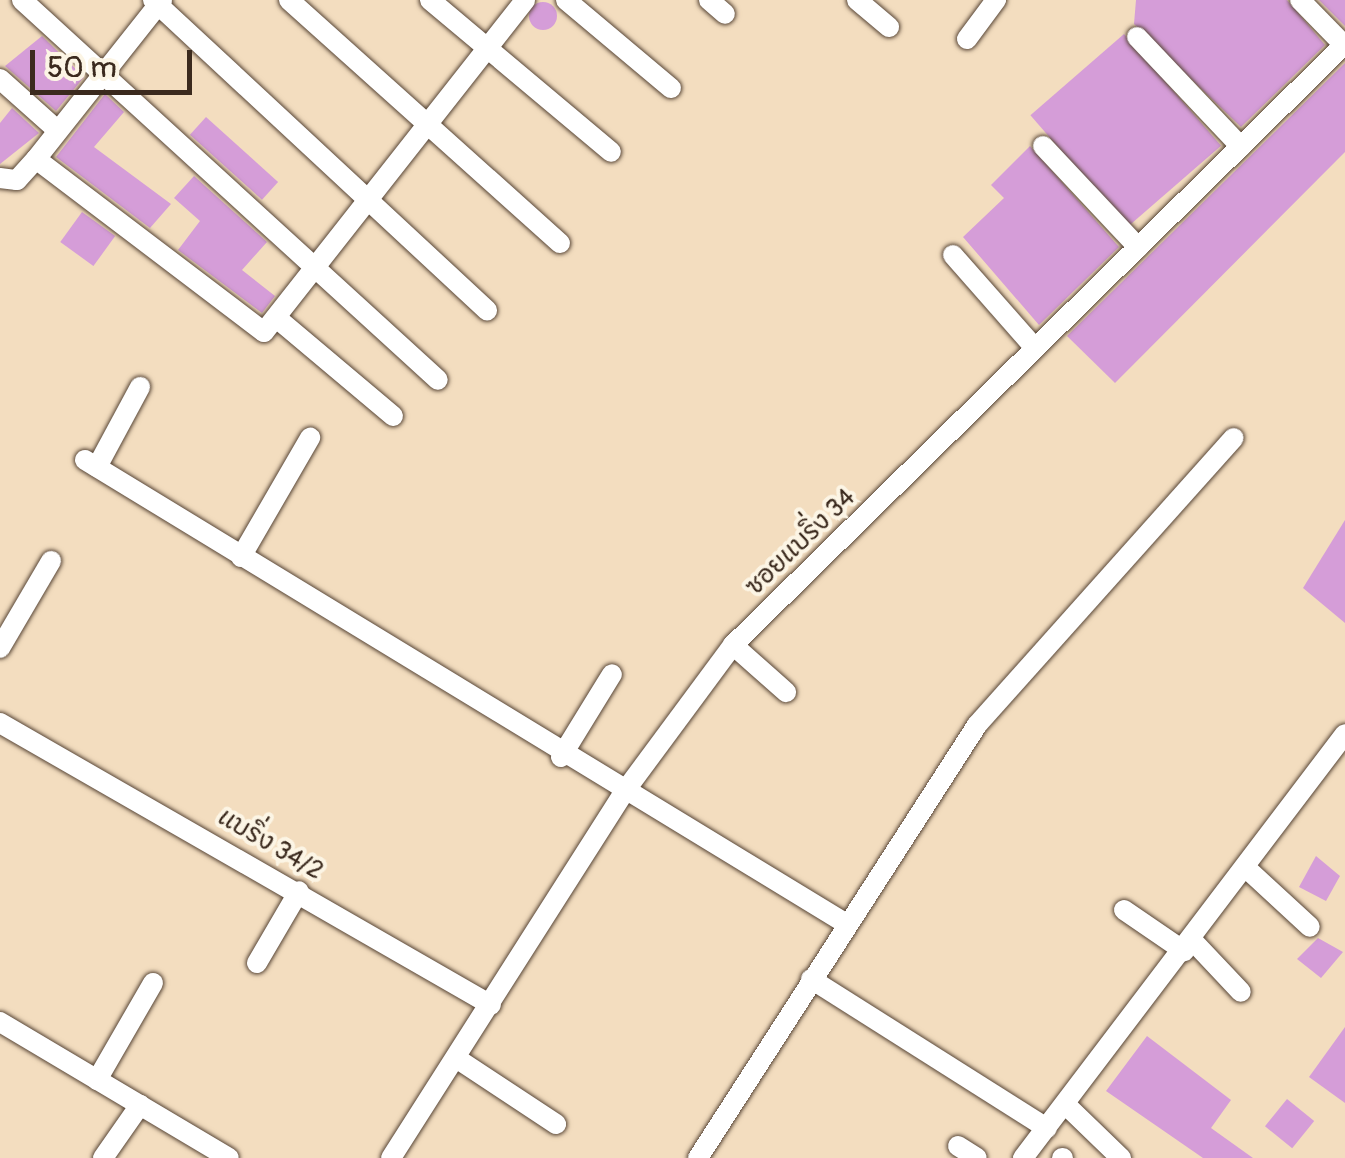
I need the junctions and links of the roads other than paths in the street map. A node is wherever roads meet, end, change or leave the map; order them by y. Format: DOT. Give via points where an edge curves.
graph roads {
  1 [pos="22,0"];
  2 [pos="289,0"];
  3 [pos="430,0"];
  4 [pos="525,0"];
  5 [pos="566,0"];
  6 [pos="708,0"];
  7 [pos="856,0"];
  8 [pos="996,0"];
  9 [pos="1300,0"];
  10 [pos="158,2"];
  11 [pos="725,14"];
  12 [pos="890,27"];
  13 [pos="1137,37"];
  14 [pos="967,39"];
  15 [pos="1343,49"];
  16 [pos="486,50"];
  17 [pos="100,74"];
  18 [pos="0,79"];
  19 [pos="671,88"];
  20 [pos="427,127"];
  21 [pos="57,130"];
  22 [pos="1043,146"];
  23 [pos="1241,147"];
  24 [pos="611,152"];
  25 [pos="36,159"];
  26 [pos="0,178"];
  27 [pos="368,206"];
  28 [pos="560,242"];
  29 [pos="1138,247"];
  30 [pos="953,255"];
  31 [pos="316,272"];
  32 [pos="487,310"];
  33 [pos="279,320"];
  34 [pos="1035,348"];
  35 [pos="438,380"];
  36 [pos="140,387"];
  37 [pos="394,416"];
  38 [pos="310,438"];
  39 [pos="1234,438"];
  40 [pos="241,557"];
  41 [pos="51,561"];
  42 [pos="733,644"];
  43 [pos="0,648"];
  44 [pos="612,674"];
  45 [pos="786,692"];
  46 [pos="0,723"];
  47 [pos="1345,734"];
  48 [pos="561,756"];
  49 [pos="622,794"];
  50 [pos="1245,868"];
  51 [pos="300,892"];
  52 [pos="1124,910"];
  53 [pos="845,923"];
  54 [pos="1310,927"];
  55 [pos="1188,946"];
  56 [pos="257,963"];
  57 [pos="811,978"];
  58 [pos="153,983"];
  59 [pos="1241,992"];
  60 [pos="491,1005"];
  61 [pos="0,1022"];
  62 [pos="456,1058"];
  63 [pos="96,1080"];
  64 [pos="1065,1104"];
  65 [pos="140,1106"];
  66 [pos="556,1124"];
  67 [pos="1047,1128"];
  68 [pos="958,1146"];
  69 [pos="102,1158"];
  70 [pos="228,1158"];
  71 [pos="392,1158"];
  72 [pos="698,1158"];
  73 [pos="977,1158"];
  74 [pos="1023,1158"];
  75 [pos="1121,1158"];
  1 -- 17 [label="street"];
  2 -- 20 [label="street"];
  3 -- 16 [label="street"];
  4 -- 16 [label="street"];
  5 -- 19 [label="street"];
  6 -- 11 [label="street"];
  7 -- 12 [label="street"];
  8 -- 14 [label="street"];
  9 -- 15 [label="street"];
  10 -- 17 [label="street"];
  10 -- 27 [label="street"];
  13 -- 23 [label="street"];
  15 -- 23 [label="street, ซอยแบริ่ง 34"];
  16 -- 20 [label="street"];
  16 -- 24 [label="street"];
  17 -- 21 [label="street"];
  17 -- 31 [label="street"];
  18 -- 21 [label="street"];
  20 -- 27 [label="street"];
  20 -- 28 [label="street"];
  21 -- 25 [label="street"];
  22 -- 29 [label="street"];
  23 -- 29 [label="street, ซอยแบริ่ง 34"];
  25 -- 26 [label="street" via="17,180"];
  25 -- 33 [label="street" via="251,328 264,332"];
  27 -- 31 [label="street"];
  27 -- 32 [label="street"];
  29 -- 34 [label="street, ซอยแบริ่ง 34"];
  30 -- 34 [label="street"];
  31 -- 33 [label="street"];
  31 -- 35 [label="street"];
  33 -- 37 [label="street"];
  34 -- 42 [label="street, ซอยแบริ่ง 34"];
  36 -- 40 [label="street" via="91,463"];
  38 -- 40 [label="street"];
  39 -- 53 [label="street" via="978,725"];
  40 -- 48 [label="street"];
  41 -- 43 [label="street"];
  42 -- 45 [label="street"];
  42 -- 49 [label="street, ซอยแบริ่ง 34"];
  44 -- 48 [label="street"];
  46 -- 51 [label="street, แบริ่ง 34/2"];
  47 -- 50 [label="street"];
  48 -- 49 [label="street"];
  49 -- 53 [label="street"];
  49 -- 60 [label="street, ซอยแบริ่ง 34"];
  50 -- 54 [label="street"];
  50 -- 55 [label="street"];
  51 -- 56 [label="street"];
  51 -- 60 [label="street, แบริ่ง 34/2"];
  52 -- 55 [label="street"];
  53 -- 57 [label="street"];
  55 -- 59 [label="street"];
  55 -- 64 [label="street"];
  57 -- 67 [label="street"];
  57 -- 72 [label="street"];
  58 -- 63 [label="street"];
  60 -- 62 [label="street, ซอยแบริ่ง 34"];
  61 -- 63 [label="street"];
  62 -- 66 [label="street"];
  62 -- 71 [label="street, ซอยแบริ่ง 34"];
  63 -- 65 [label="street"];
  64 -- 67 [label="street"];
  64 -- 75 [label="street"];
  65 -- 69 [label="street"];
  65 -- 70 [label="street"];
  67 -- 74 [label="street"];
  68 -- 73 [label="street"];
}
